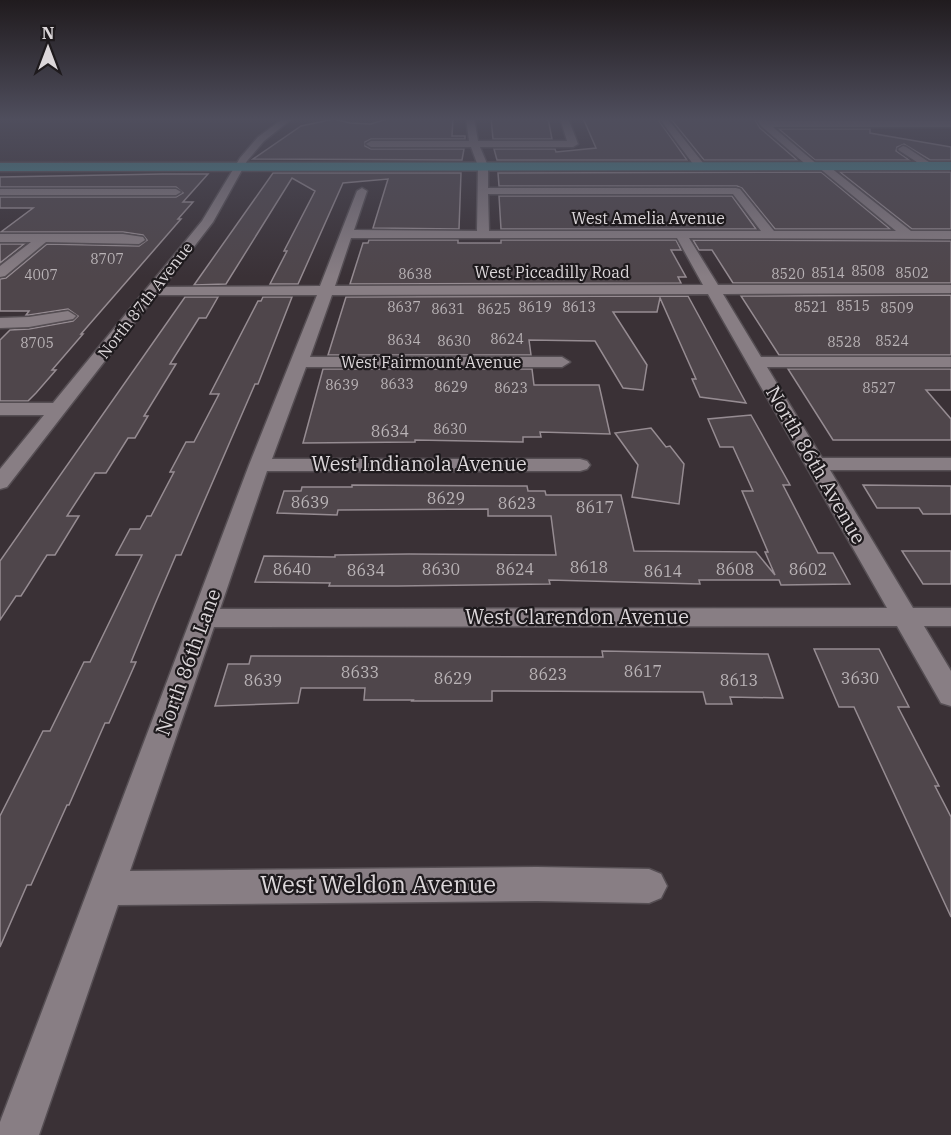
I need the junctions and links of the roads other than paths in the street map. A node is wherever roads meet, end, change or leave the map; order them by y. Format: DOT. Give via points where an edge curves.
graph roads {
  1 [pos="32,171"];
  2 [pos="236,171"];
  3 [pos="483,171"];
  4 [pos="824,171"];
  5 [pos="362,191"];
  6 [pos="482,191"];
  7 [pos="0,192"];
  8 [pos="176,192"];
  9 [pos="345,234"];
  10 [pos="483,235"];
  11 [pos="681,235"];
  12 [pos="771,235"];
  13 [pos="908,235"];
  14 [pos="951,235"];
  15 [pos="0,238"];
  16 [pos="43,238"];
  17 [pos="140,240"];
  18 [pos="0,273"];
  19 [pos="951,289"];
  20 [pos="326,290"];
  21 [pos="713,290"];
  22 [pos="153,291"];
  23 [pos="68,316"];
  24 [pos="0,322"];
  25 [pos="300,362"];
  26 [pos="562,362"];
  27 [pos="951,362"];
  28 [pos="756,363"];
  29 [pos="0,409"];
  30 [pos="58,409"];
  31 [pos="816,464"];
  32 [pos="951,464"];
  33 [pos="259,465"];
  34 [pos="580,465"];
  35 [pos="0,483"];
  36 [pos="905,617"];
  37 [pos="951,617"];
  38 [pos="204,618"];
  39 [pos="951,695"];
  40 [pos="649,886"];
  41 [pos="106,888"];
  42 [pos="17,1135"];
  1 -- 7 [label="street"];
  2 -- 22 [label="street, North 87th Avenue" via="219,204"];
  3 -- 6 [label="street"];
  4 -- 13 [label="street"];
  5 -- 9 [label="street, North 86th Lane"];
  6 -- 10 [label="street"];
  6 -- 12 [label="street" via="736,191"];
  7 -- 8 [label="street"];
  9 -- 10 [label="street, West Amelia Avenue"];
  9 -- 20 [label="street, North 86th Lane"];
  10 -- 11 [label="street, West Amelia Avenue"];
  11 -- 12 [label="street, West Amelia Avenue"];
  11 -- 21 [label="street, North 86th Avenue"];
  12 -- 13 [label="street, West Amelia Avenue"];
  13 -- 14 [label="street, West Amelia Avenue"];
  15 -- 16 [label="street"];
  16 -- 17 [label="street"];
  16 -- 18 [label="street"];
  19 -- 21 [label="street, West Piccadilly Road"];
  20 -- 21 [label="street, West Piccadilly Road"];
  20 -- 22 [label="street, West Piccadilly Road"];
  20 -- 25 [label="street, North 86th Lane"];
  21 -- 28 [label="street, North 86th Avenue"];
  22 -- 30 [label="street, North 87th Avenue"];
  23 -- 24 [label="street"];
  25 -- 26 [label="street, West Fairmount Avenue"];
  25 -- 33 [label="street, North 86th Lane"];
  27 -- 28 [label="street"];
  28 -- 31 [label="street, North 86th Avenue"];
  29 -- 30 [label="street"];
  30 -- 35 [label="street, North 87th Avenue"];
  31 -- 32 [label="street"];
  31 -- 36 [label="street, North 86th Avenue"];
  33 -- 34 [label="street, West Indianola Avenue"];
  33 -- 38 [label="street, North 86th Lane"];
  36 -- 37 [label="street, West Clarendon Avenue"];
  36 -- 38 [label="street, West Clarendon Avenue"];
  36 -- 39 [label="street, North 86th Avenue"];
  38 -- 41 [label="street, North 86th Lane"];
  40 -- 41 [label="street, West Weldon Avenue"];
  41 -- 42 [label="street, North 86th Lane"];
}
